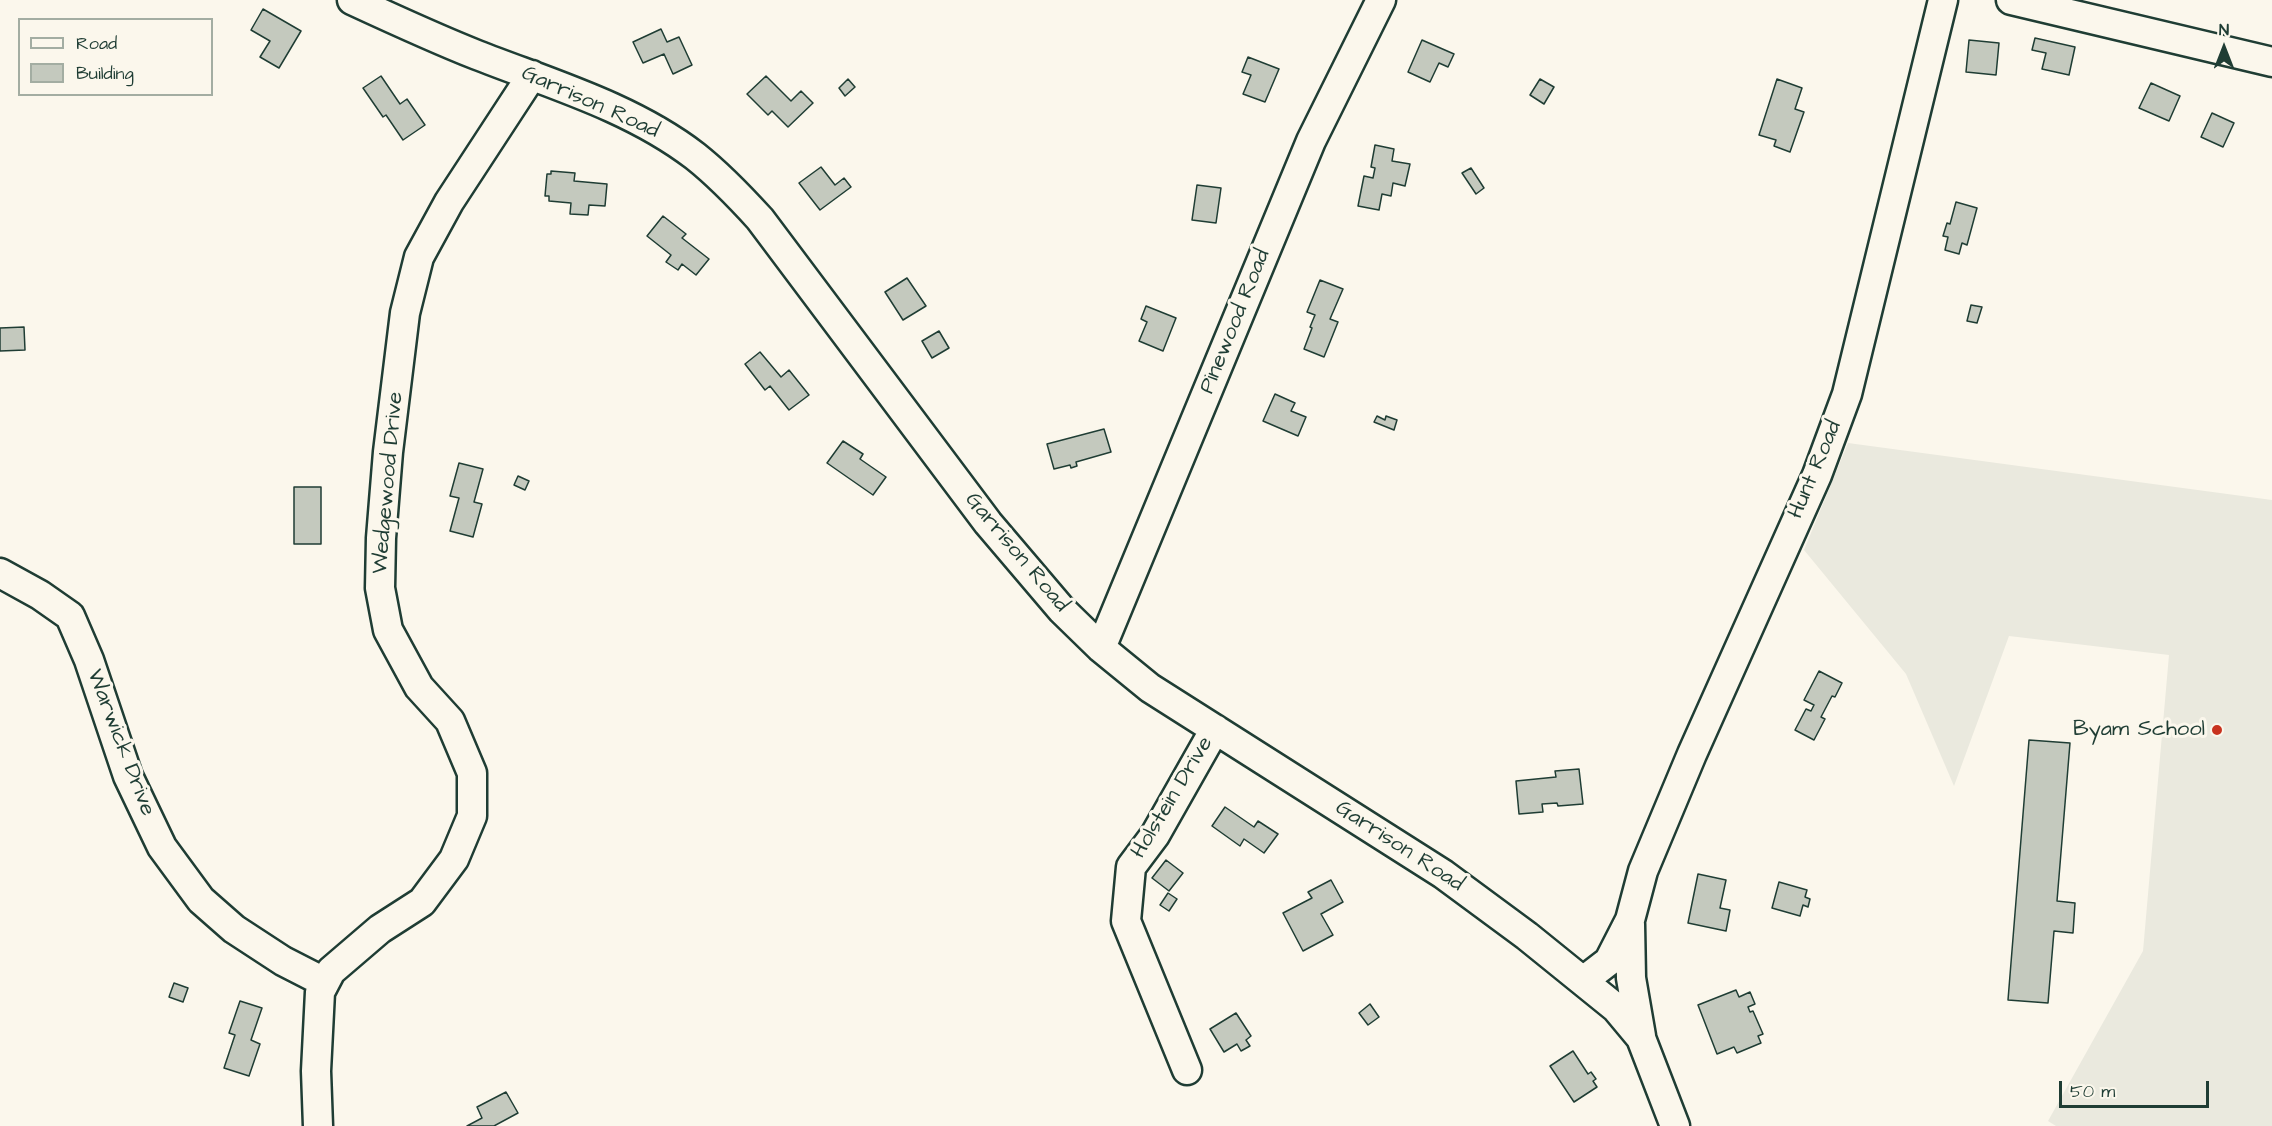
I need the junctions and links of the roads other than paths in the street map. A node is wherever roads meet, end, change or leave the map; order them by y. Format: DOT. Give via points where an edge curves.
graph roads {
  1 [pos="352,0"];
  2 [pos="1381,0"];
  3 [pos="1943,0"];
  4 [pos="2011,0"];
  5 [pos="394,9"];
  6 [pos="2272,62"];
  7 [pos="532,75"];
  8 [pos="0,573"];
  9 [pos="1101,648"];
  10 [pos="1215,729"];
  11 [pos="1630,920"];
  12 [pos="1583,981"];
  13 [pos="324,982"];
  14 [pos="1641,1038"];
  15 [pos="1187,1070"];
  16 [pos="318,1126"];
  17 [pos="1675,1126"];
  1 -- 5 [label="street, Garrison Road"];
  2 -- 9 [label="street, Pinewood Road" via="1311,141"];
  3 -- 11 [label="street, Hunt Road" via="1847,394 1817,475 1647,863"];
  4 -- 6 [label="street"];
  5 -- 7 [label="street, Garrison Road" via="434,38"];
  7 -- 9 [label="street, Garrison Road" via="660,133 729,185 760,219 988,523 1062,610"];
  7 -- 13 [label="street, Wedgewood Drive" via="449,202 419,257 405,313 387,463 380,588 388,630 418,687 450,721 472,773 472,816 454,859 422,902 380,929 330,970"];
  8 -- 13 [label="street, Warwick Drive" via="70,616 128,776 162,847 201,900 234,929"];
  9 -- 10 [label="street, Garrison Road" via="1150,688"];
  10 -- 12 [label="street, Garrison Road" via="1443,874"];
  10 -- 15 [label="street, Holstein Drive" via="1155,835 1131,867 1126,921"];
  11 -- 12 [label="street, Hunt Road" via="1609,961"];
  11 -- 14 [label="street, Hunt Road" via="1631,978"];
  12 -- 14 [label="street, Garrison Road" via="1616,1008"];
  13 -- 16 [label="street" via="320,992 316,1071"];
  14 -- 17 [label="street, Garrison Road"];
}
